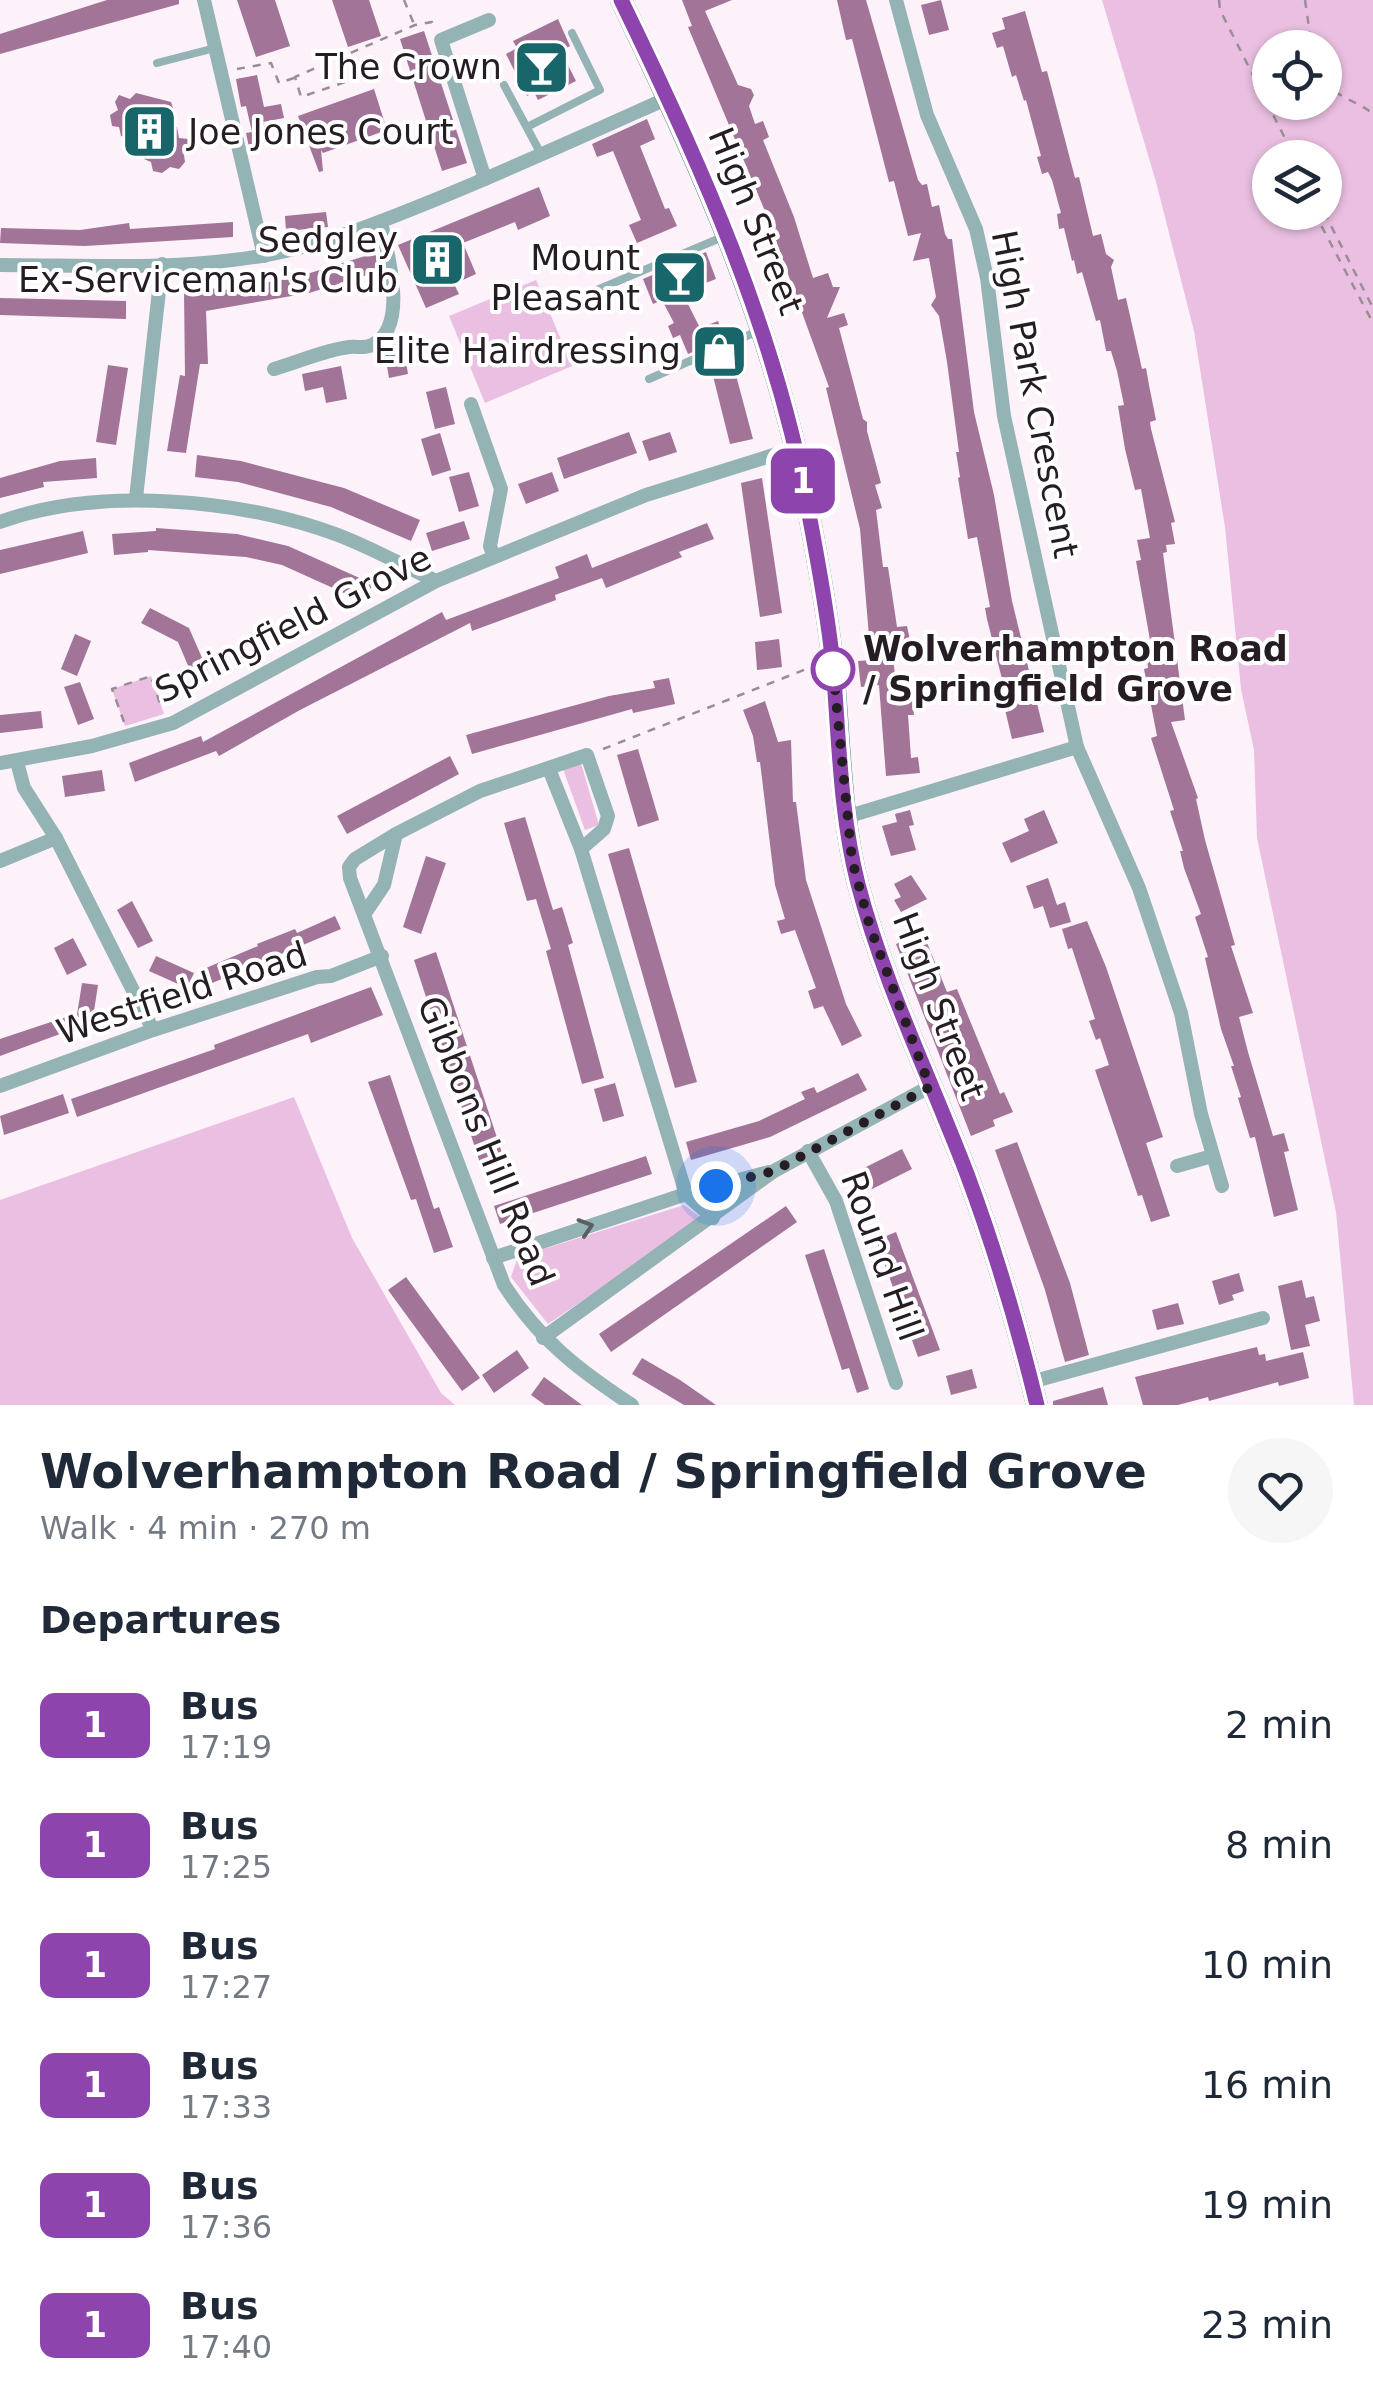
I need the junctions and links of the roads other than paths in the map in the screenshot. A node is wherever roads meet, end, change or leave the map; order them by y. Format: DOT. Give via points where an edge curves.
graph roads {
  1 [pos="204,0"];
  2 [pos="621,0"];
  3 [pos="896,0"];
  4 [pos="490,20"];
  5 [pos="572,33"];
  6 [pos="215,48"];
  7 [pos="157,63"];
  8 [pos="504,85"];
  9 [pos="668,98"];
  10 [pos="527,127"];
  11 [pos="541,154"];
  12 [pos="485,180"];
  13 [pos="381,222"];
  14 [pos="725,236"];
  15 [pos="264,256"];
  16 [pos="162,264"];
  17 [pos="0,265"];
  18 [pos="573,300"];
  19 [pos="762,330"];
  20 [pos="274,368"];
  21 [pos="648,379"];
  22 [pos="470,404"];
  23 [pos="796,448"];
  24 [pos="136,498"];
  25 [pos="0,522"];
  26 [pos="494,557"];
  27 [pos="436,581"];
  28 [pos="1078,747"];
  29 [pos="18,762"];
  30 [pos="0,764"];
  31 [pos="549,769"];
  32 [pos="846,817"];
  33 [pos="396,834"];
  34 [pos="56,838"];
  35 [pos="582,849"];
  36 [pos="0,861"];
  37 [pos="365,913"];
  38 [pos="382,956"];
  39 [pos="153,1030"];
  40 [pos="0,1086"];
  41 [pos="930,1087"];
  42 [pos="808,1151"];
  43 [pos="1212,1156"];
  44 [pos="1177,1166"];
  45 [pos="774,1171"];
  46 [pos="1222,1186"];
  47 [pos="686,1194"];
  48 [pos="713,1218"];
  49 [pos="493,1258"];
  50 [pos="1263,1318"];
  51 [pos="543,1338"];
  52 [pos="1031,1382"];
  53 [pos="896,1383"];
  54 [pos="632,1405"];
  55 [pos="1037,1405"];
  1 -- 6 [label="street"];
  2 -- 9 [label="main road, High Street"];
  3 -- 28 [label="street, High Park Crescent" via="927,115 976,228 1004,416"];
  4 -- 12 [label="street" via="441,40"];
  5 -- 10 [label="lane" via="600,90"];
  6 -- 7 [label="lane"];
  6 -- 15 [label="street"];
  8 -- 10 [label="lane"];
  9 -- 11 [label="street"];
  9 -- 14 [label="main road, High Street"];
  10 -- 11 [label="lane"];
  11 -- 12 [label="street"];
  12 -- 13 [label="street"];
  13 -- 15 [label="street"];
  13 -- 20 [label="street" via="394,280 384,336 368,347"];
  14 -- 18 [label="lane"];
  14 -- 19 [label="main road, High Street"];
  15 -- 16 [label="street"];
  16 -- 17 [label="street"];
  16 -- 24 [label="street"];
  19 -- 21 [label="lane"];
  19 -- 23 [label="main road, High Street"];
  22 -- 26 [label="street" via="501,489 490,546"];
  23 -- 26 [label="street, Springfield Grove" via="646,495"];
  23 -- 32 [label="main road, High Street" via="832,659"];
  24 -- 25 [label="street"];
  24 -- 27 [label="street" via="294,521"];
  26 -- 27 [label="street, Springfield Grove"];
  27 -- 29 [label="street, Springfield Grove" via="167,725"];
  28 -- 32 [label="street"];
  28 -- 43 [label="street, High Park Crescent" via="1139,888 1180,1013"];
  29 -- 30 [label="street, Springfield Grove"];
  29 -- 34 [label="street" via="24,788"];
  31 -- 33 [label="street" via="480,791"];
  31 -- 35 [label="street"];
  31 -- 35 [label="street" via="588,755 608,816"];
  32 -- 41 [label="main road, High Street" via="870,927"];
  33 -- 37 [label="street" via="384,885"];
  33 -- 37 [label="street, Gibbons Hill Road" via="350,867"];
  34 -- 36 [label="street"];
  34 -- 39 [label="street"];
  35 -- 47 [label="street"];
  37 -- 38 [label="street, Gibbons Hill Road"];
  38 -- 39 [label="street, Westfield Road"];
  38 -- 49 [label="street, Gibbons Hill Road"];
  39 -- 40 [label="street, Westfield Road"];
  41 -- 42 [label="street"];
  41 -- 52 [label="main road, High Street" via="1000,1270"];
  42 -- 45 [label="street"];
  42 -- 53 [label="street, Round Hill" via="836,1201"];
  43 -- 44 [label="street"];
  43 -- 46 [label="street, High Park Crescent"];
  45 -- 47 [label="street"];
  45 -- 48 [label="street"];
  47 -- 48 [label="street"];
  49 -- 47 [label="street, one-way"];
  48 -- 51 [label="street"];
  49 -- 51 [label="street, Gibbons Hill Road"];
  50 -- 52 [label="street"];
  51 -- 54 [label="street, Gibbons Hill Road"];
  52 -- 55 [label="main road, High Street"];
}
